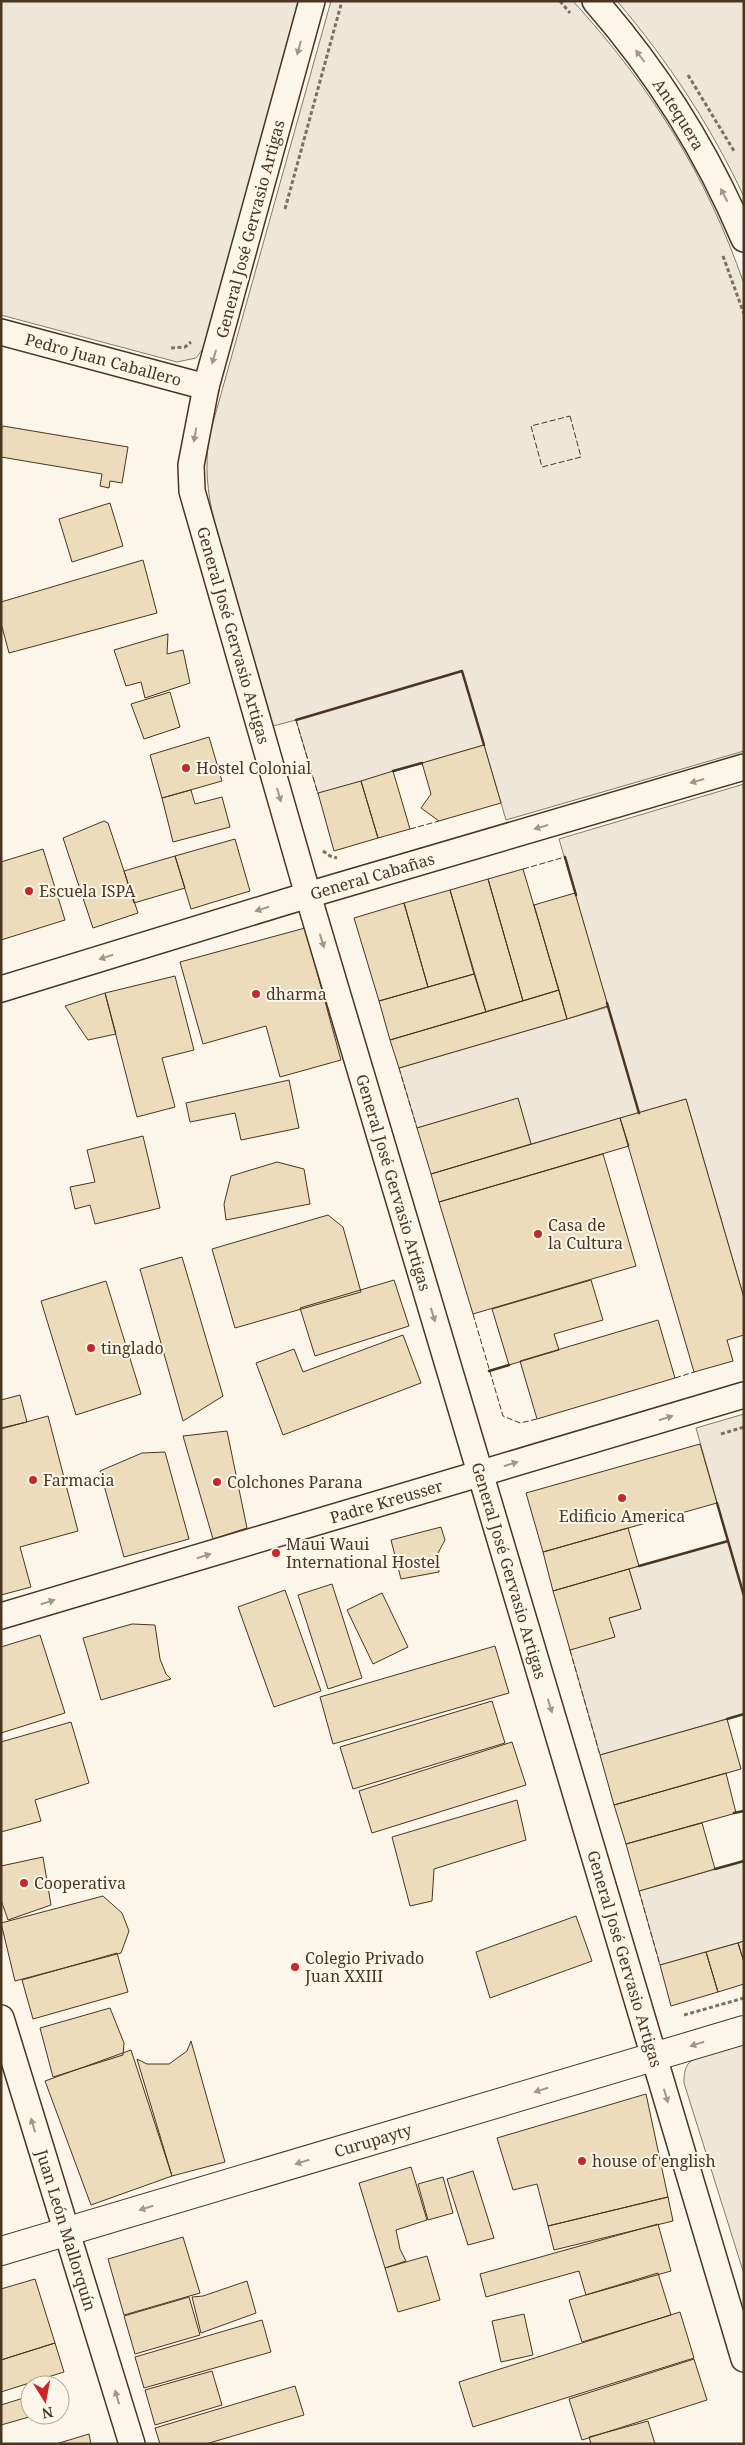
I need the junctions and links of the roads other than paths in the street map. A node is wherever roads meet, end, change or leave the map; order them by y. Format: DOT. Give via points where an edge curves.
graph roads {
  1 [pos="312,1"];
  2 [pos="595,1"];
  3 [pos="744,239"];
  4 [pos="1,332"];
  5 [pos="31,340"];
  6 [pos="1,349"];
  7 [pos="206,387"];
  8 [pos="744,767"];
  9 [pos="308,895"];
  10 [pos="1,989"];
  11 [pos="744,1395"];
  12 [pos="480,1473"];
  13 [pos="1,1616"];
  14 [pos="1,2018"];
  15 [pos="744,2030"];
  16 [pos="654,2057"];
  17 [pos="66,2232"];
  18 [pos="1,2251"];
  19 [pos="744,2359"];
  20 [pos="132,2444"];
  1 -- 7 [label="street, General José Gervasio Artigas, one-way"];
  3 -- 2 [label="street, Antequera, one-way" via="703,152 677,109"];
  4 -- 5 [label="street, Pedro Juan Caballero"];
  5 -- 6 [label="street"];
  5 -- 7 [label="street, Pedro Juan Caballero"];
  7 -- 9 [label="street, General José Gervasio Artigas, one-way" via="191,465 192,491"];
  8 -- 9 [label="street, General Cabañas, one-way"];
  9 -- 10 [label="street, General Cabañas, one-way"];
  9 -- 12 [label="street, General José Gervasio Artigas, one-way"];
  12 -- 11 [label="street, Padre Kreusser, one-way"];
  13 -- 12 [label="street, Padre Kreusser, one-way"];
  12 -- 16 [label="street, General José Gervasio Artigas, one-way"];
  17 -- 14 [label="street, Juan León Mallorquín, one-way"];
  15 -- 16 [label="street, Curupayty, one-way"];
  16 -- 17 [label="street, Curupayty, one-way"];
  16 -- 19 [label="street, General José Gervasio Artigas, one-way"];
  17 -- 18 [label="street, Curupayty"];
  20 -- 17 [label="street, Juan León Mallorquín, one-way"];
}
